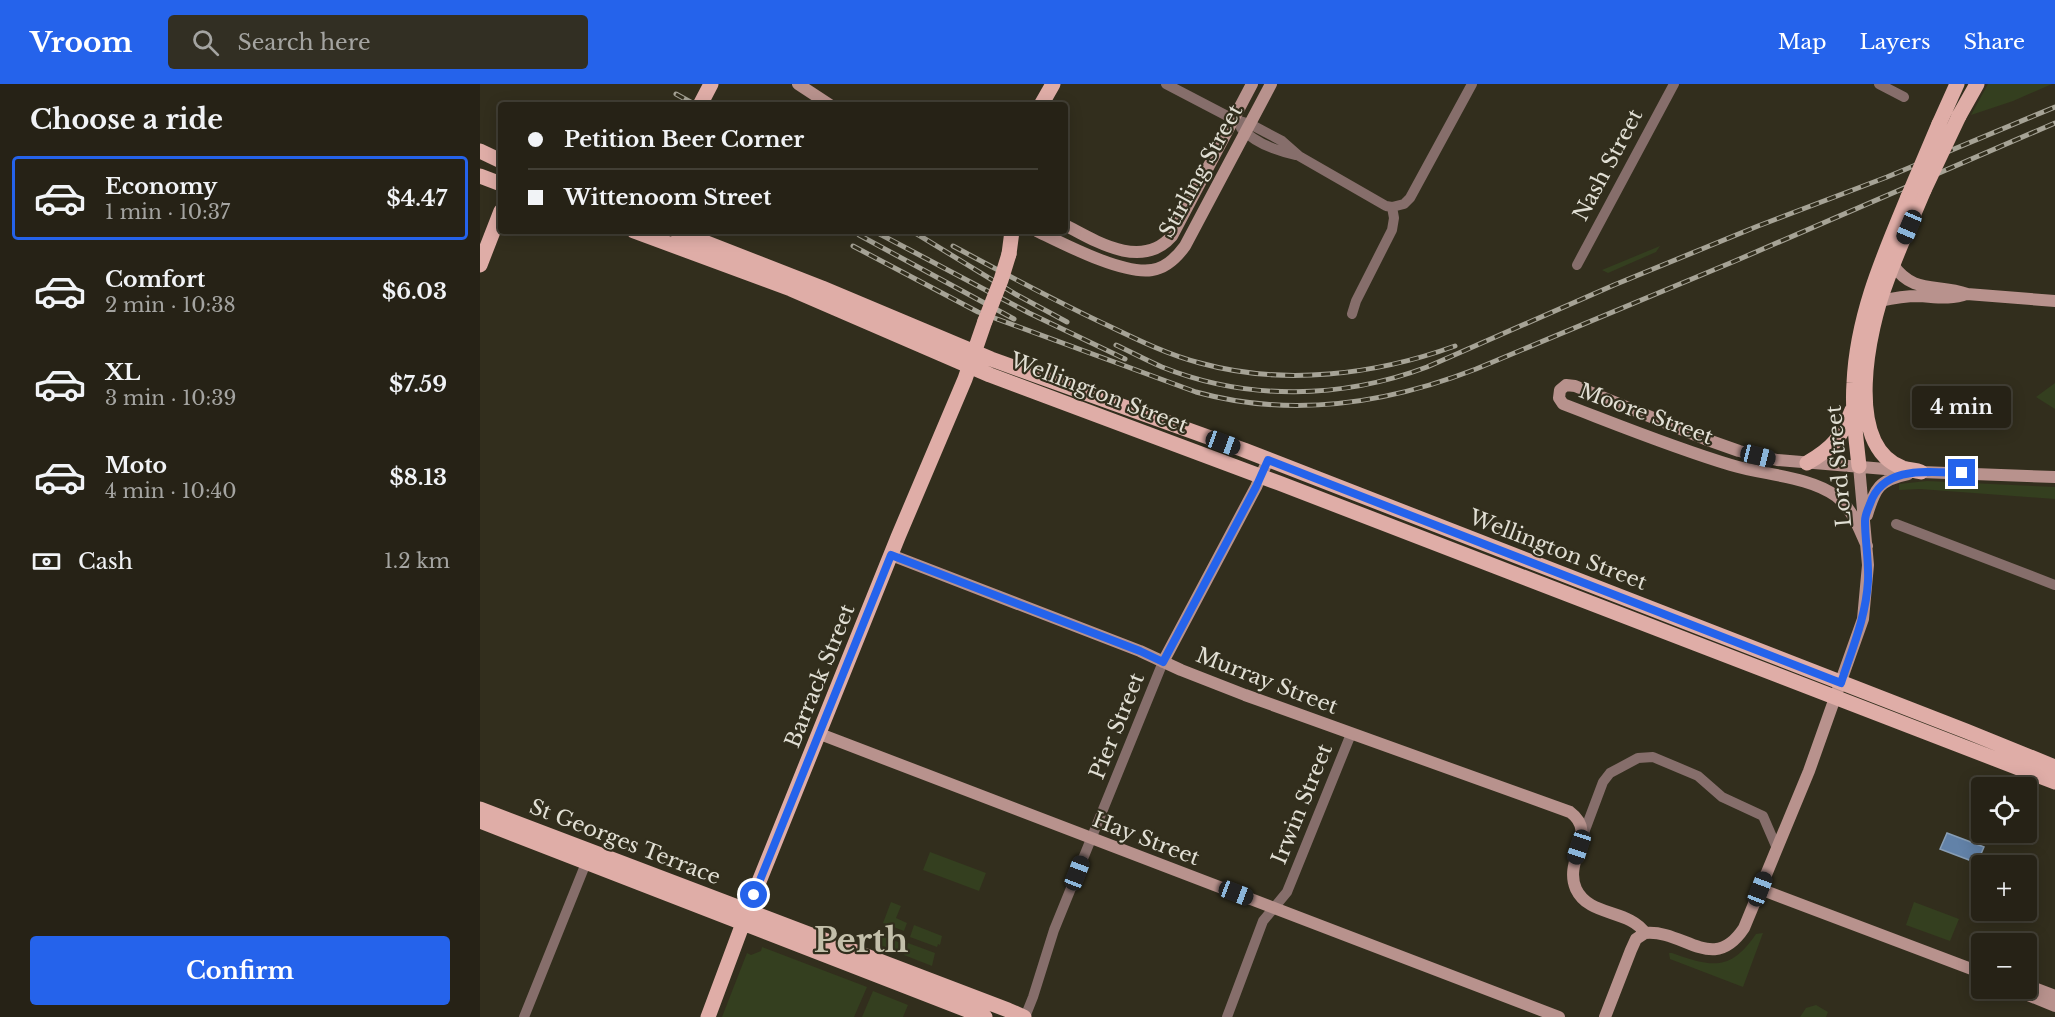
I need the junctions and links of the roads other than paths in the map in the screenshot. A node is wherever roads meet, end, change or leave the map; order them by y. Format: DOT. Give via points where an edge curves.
graph roads {
  1 [pos="711,84"];
  2 [pos="798,84"];
  3 [pos="1053,84"];
  4 [pos="1166,84"];
  5 [pos="1252,84"];
  6 [pos="1271,84"];
  7 [pos="1472,84"];
  8 [pos="1674,84"];
  9 [pos="1880,84"];
  10 [pos="1957,84"];
  11 [pos="1977,84"];
  12 [pos="1904,97"];
  13 [pos="702,102"];
  14 [pos="825,102"];
  15 [pos="1043,102"];
  16 [pos="1233,119"];
  17 [pos="1248,128"];
  18 [pos="480,151"];
  19 [pos="498,160"];
  20 [pos="1227,167"];
  21 [pos="480,176"];
  22 [pos="498,183"];
  23 [pos="1196,190"];
  24 [pos="1392,207"];
  25 [pos="498,219"];
  26 [pos="1068,226"];
  27 [pos="642,234"];
  28 [pos="684,234"];
  29 [pos="1012,234"];
  30 [pos="1043,234"];
  31 [pos="480,265"];
  32 [pos="1577,265"];
  33 [pos="1893,265"];
  34 [pos="1967,294"];
  35 [pos="2055,301"];
  36 [pos="1880,302"];
  37 [pos="1352,314"];
  38 [pos="972,358"];
  39 [pos="1854,406"];
  40 [pos="1268,460"];
  41 [pos="1807,463"];
  42 [pos="1859,466"];
  43 [pos="1921,472"];
  44 [pos="1261,476"];
  45 [pos="2055,477"];
  46 [pos="1865,519"];
  47 [pos="1896,524"];
  48 [pos="1868,546"];
  49 [pos="891,555"];
  50 [pos="2055,585"];
  51 [pos="1163,662"];
  52 [pos="1841,683"];
  53 [pos="1836,698"];
  54 [pos="820,734"];
  55 [pos="1351,734"];
  56 [pos="2055,767"];
  57 [pos="2055,782"];
  58 [pos="480,809"];
  59 [pos="480,821"];
  60 [pos="1582,838"];
  61 [pos="1092,839"];
  62 [pos="1776,846"];
  63 [pos="586,863"];
  64 [pos="1760,889"];
  65 [pos="1274,907"];
  66 [pos="746,918"];
  67 [pos="1645,933"];
  68 [pos="1971,969"];
  69 [pos="2037,993"];
  70 [pos="2037,998"];
  71 [pos="2053,1004"];
  72 [pos="524,1017"];
  73 [pos="708,1017"];
  74 [pos="985,1017"];
  75 [pos="1024,1017"];
  76 [pos="1227,1017"];
  77 [pos="1559,1017"];
  78 [pos="1605,1017"];
  1 -- 13 [label="main road"];
  2 -- 14 [label="main road"];
  3 -- 15 [label="main road"];
  4 -- 16 [label="street"];
  5 -- 16 [label="main road, Stirling Street"];
  6 -- 17 [label="main road, Stirling Street"];
  7 -- 24 [label="street" via="1410,198"];
  8 -- 32 [label="street, Nash Street"];
  9 -- 12 [label="street"];
  10 -- 39 [label="main road, Lord Street, bridge" via="1874,279 1855,365"];
  11 -- 33 [label="main road, Lord Street, bridge" via="1924,190"];
  16 -- 17 [label="street"];
  16 -- 23 [label="main road, Stirling Street"];
  17 -- 20 [label="main road, Stirling Street"];
  17 -- 24 [label="street" via="1282,141 1299,156"];
  18 -- 19 [label="main road"];
  20 -- 23 [label="main road" via="1207,190"];
  20 -- 30 [label="main road, Stirling Street" via="1185,246 1157,269 1122,267"];
  21 -- 22 [label="main road"];
  23 -- 26 [label="main road, Stirling Street" via="1172,236 1151,251 1134,253"];
  24 -- 37 [label="street" via="1392,230"];
  25 -- 31 [label="main road"];
  27 -- 38 [label="main road, Wellington Street"];
  28 -- 38 [label="main road, Wellington Street" via="822,288"];
  29 -- 38 [label="main road, Barrack Street, bridge" via="1002,280"];
  33 -- 34 [label="main road" via="1901,276 1916,285"];
  33 -- 36 [label="main road, Lord Street"];
  34 -- 35 [label="main road"];
  34 -- 36 [label="main road" via="1954,298 1898,297"];
  36 -- 43 [label="main road, Lord Street" via="1866,375 1869,430 1875,444 1890,460"];
  38 -- 40 [label="main road, Wellington Street"];
  38 -- 44 [label="main road, Wellington Street"];
  38 -- 49 [label="main road, Barrack Street"];
  39 -- 41 [label="main road" via="1840,437"];
  39 -- 42 [label="main road, Lord Street"];
  40 -- 44 [label="main road, Pier Street"];
  40 -- 52 [label="main road, Wellington Street"];
  41 -- 42 [label="main road, Moore Street"];
  41 -- 48 [label="main road, Moore Street" via="1739,451 1575,386 1566,385 1558,393 1563,404 1700,455 1813,485 1833,494 1851,512"];
  42 -- 43 [label="main road, Moore Street"];
  42 -- 46 [label="main road, Lord Street"];
  43 -- 45 [label="main road"];
  43 -- 46 [label="main road" via="1880,484"];
  44 -- 51 [label="main road, Pier Street"];
  44 -- 53 [label="main road, Wellington Street"];
  46 -- 48 [label="main road, Lord Street"];
  47 -- 50 [label="street"];
  48 -- 52 [label="main road, Lord Street" via="1863,619"];
  49 -- 51 [label="main road, Murray Street"];
  49 -- 54 [label="main road, Barrack Street"];
  51 -- 55 [label="main road, Murray Street"];
  51 -- 61 [label="street, Pier Street"];
  52 -- 53 [label="main road, Lord Street"];
  52 -- 56 [label="main road, Wellington Street"];
  53 -- 57 [label="main road, Wellington Street"];
  53 -- 62 [label="main road, Lord Street"];
  54 -- 61 [label="main road, Hay Street"];
  54 -- 66 [label="main road, Barrack Street"];
  55 -- 60 [label="main road, Murray Street" via="1570,812 1581,822"];
  55 -- 65 [label="street, Irwin Street" via="1287,892"];
  58 -- 66 [label="main road, St Georges Terrace"];
  59 -- 63 [label="main road, St Georges Terrace"];
  60 -- 62 [label="street" via="1610,773 1646,757 1698,776 1722,798 1763,816"];
  60 -- 67 [label="main road" via="1572,868 1578,893 1595,908 1635,923"];
  61 -- 65 [label="main road, Hay Street"];
  61 -- 75 [label="street, Pier Street" via="1054,930"];
  62 -- 64 [label="main road"];
  63 -- 66 [label="main road, St Georges Terrace"];
  63 -- 72 [label="street"];
  64 -- 67 [label="main road" via="1744,928 1722,948 1702,949 1661,933"];
  64 -- 68 [label="main road"];
  65 -- 76 [label="street, Irwin Street" via="1263,921"];
  65 -- 77 [label="main road, Hay Street"];
  66 -- 73 [label="main road, Barrack Street"];
  66 -- 74 [label="main road, St Georges Terrace"];
  66 -- 75 [label="main road, St Georges Terrace"];
  67 -- 78 [label="main road" via="1636,939"];
  69 -- 71 [label="main road"];
  70 -- 71 [label="main road"];
}
